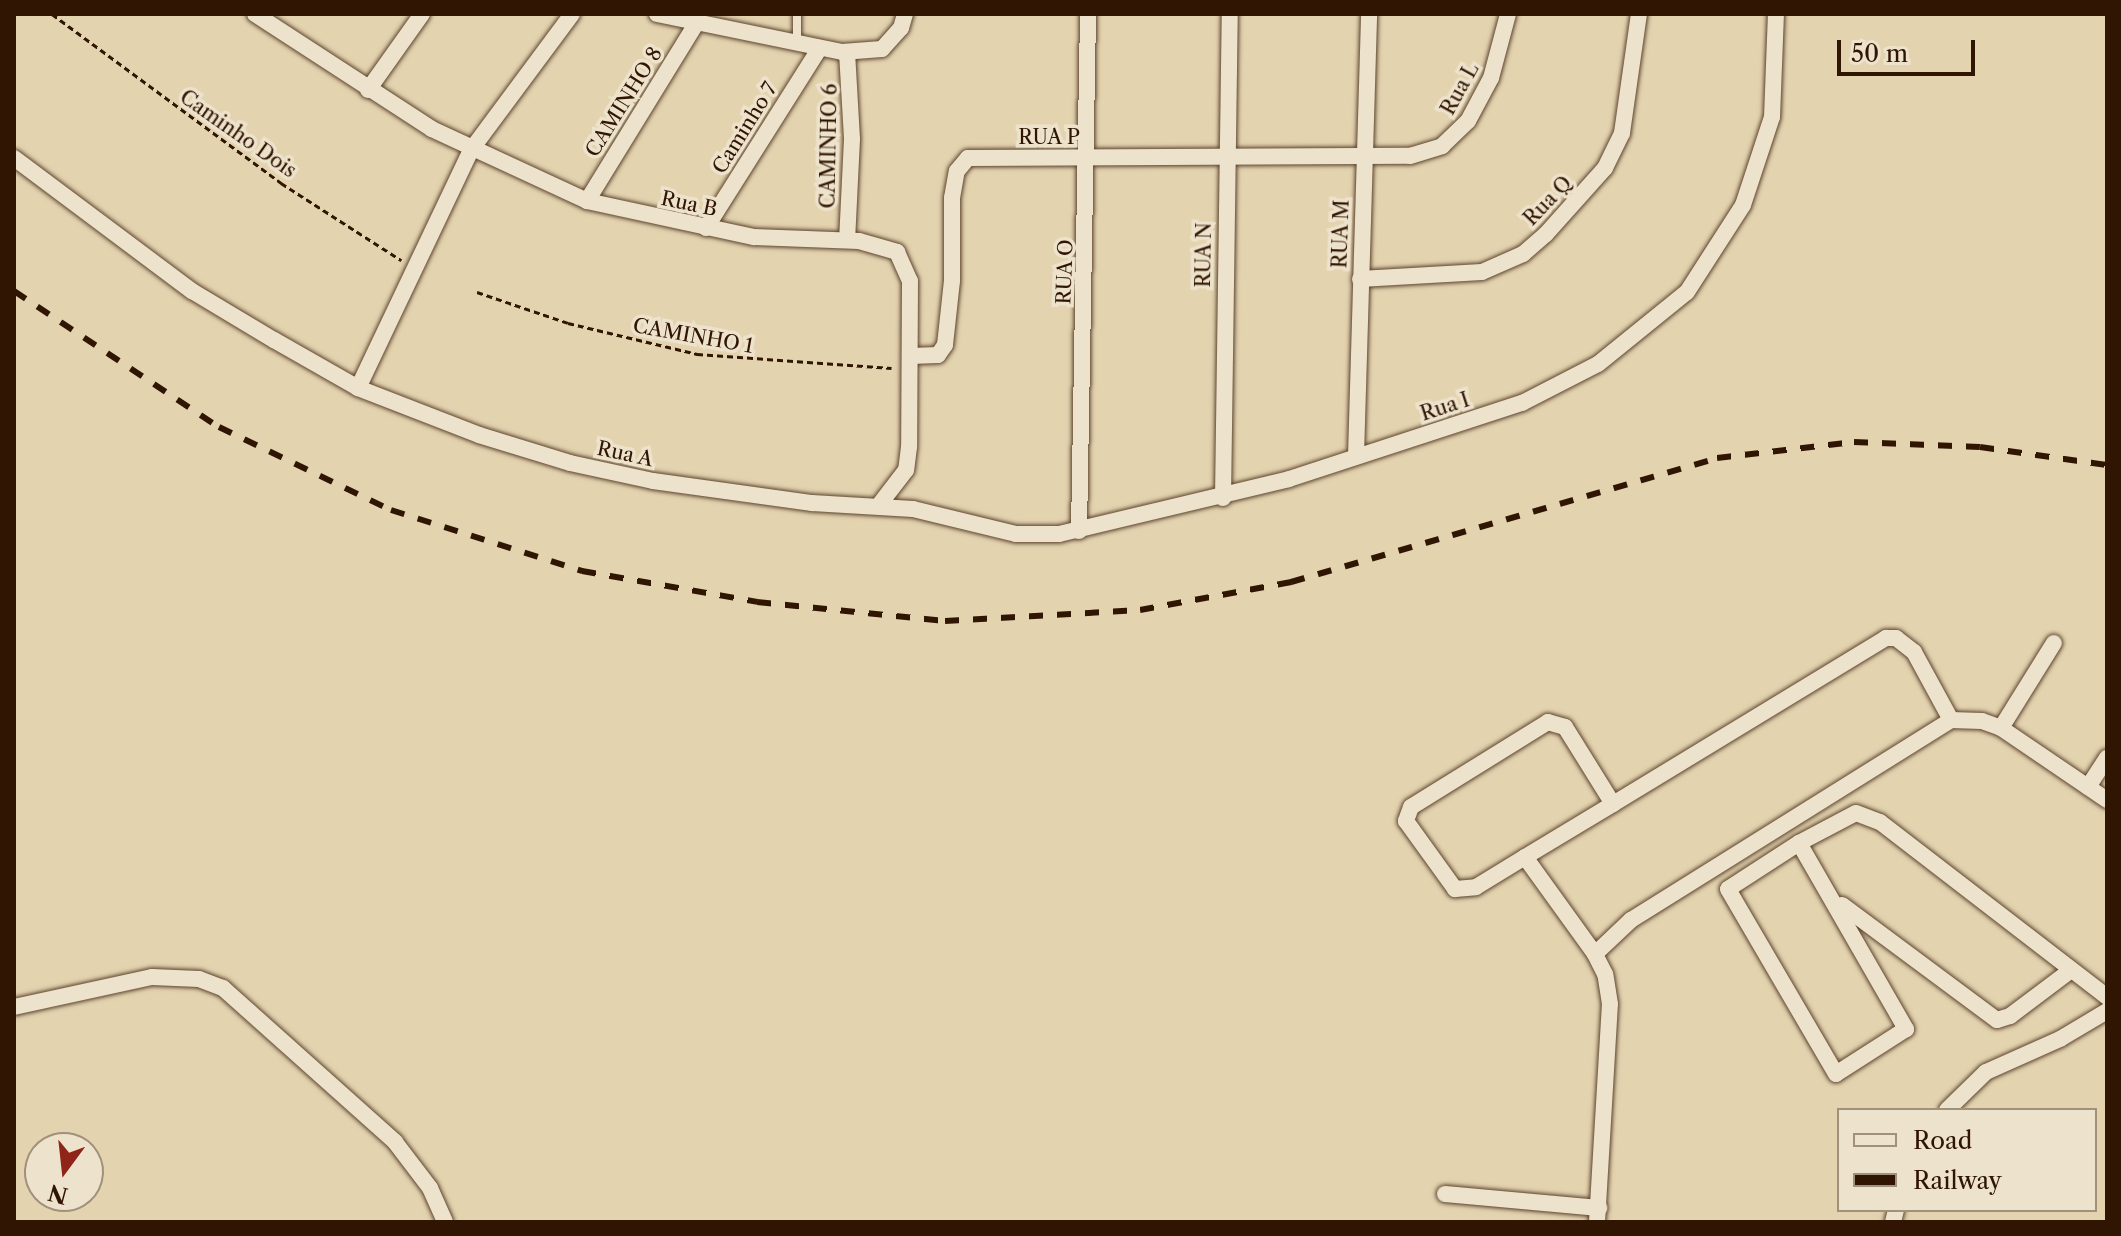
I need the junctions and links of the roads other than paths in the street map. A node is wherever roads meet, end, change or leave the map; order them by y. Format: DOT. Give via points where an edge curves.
graph roads {
  1 [pos="422,14"];
  2 [pos="572,14"];
  3 [pos="657,14"];
  4 [pos="797,14"];
  5 [pos="905,14"];
  6 [pos="1088,14"];
  7 [pos="1230,14"];
  8 [pos="1369,14"];
  9 [pos="1508,14"];
  10 [pos="1639,14"];
  11 [pos="1776,14"];
  12 [pos="259,15"];
  13 [pos="678,17"];
  14 [pos="696,24"];
  15 [pos="797,45"];
  16 [pos="819,49"];
  17 [pos="847,52"];
  18 [pos="368,90"];
  19 [pos="471,150"];
  20 [pos="1225,155"];
  21 [pos="1088,157"];
  22 [pos="14,158"];
  23 [pos="1364,159"];
  24 [pos="587,201"];
  25 [pos="706,228"];
  26 [pos="847,240"];
  27 [pos="1360,279"];
  28 [pos="911,363"];
  29 [pos="358,388"];
  30 [pos="1356,456"];
  31 [pos="1223,498"];
  32 [pos="887,506"];
  33 [pos="1079,531"];
  34 [pos="2054,643"];
  35 [pos="1951,720"];
  36 [pos="2001,728"];
  37 [pos="2107,758"];
  38 [pos="2088,787"];
  39 [pos="2107,800"];
  40 [pos="1613,804"];
  41 [pos="1799,843"];
  42 [pos="1525,857"];
  43 [pos="1834,899"];
  44 [pos="1595,954"];
  45 [pos="2070,971"];
  46 [pos="2107,997"];
  47 [pos="14,1007"];
  48 [pos="2107,1011"];
  49 [pos="1949,1108"];
  50 [pos="1445,1194"];
  51 [pos="1598,1215"];
  52 [pos="445,1222"];
  1 -- 18 [label="street"];
  2 -- 19 [label="street"];
  3 -- 13 [label="street"];
  4 -- 15 [label="lane"];
  5 -- 17 [label="street" via="882,49"];
  6 -- 21 [label="street, RUA O"];
  7 -- 20 [label="street, RUA N"];
  8 -- 23 [label="street, RUA M"];
  9 -- 23 [label="street, Rua L" via="1491,78 1455,136 1410,156"];
  10 -- 27 [label="street, Rua Q" via="1631,100 1622,133 1605,168 1546,234 1523,254 1482,272"];
  11 -- 30 [label="street, Rua I" via="1772,117 1763,152 1743,205 1687,292 1632,340 1566,385"];
  12 -- 18 [label="street, Rua B"];
  13 -- 14 [label="street"];
  14 -- 15 [label="street"];
  14 -- 24 [label="street, CAMINHO 8"];
  15 -- 16 [label="street"];
  16 -- 17 [label="street"];
  16 -- 25 [label="street, Caminho 7"];
  17 -- 26 [label="street, CAMINHO 6" via="852,139"];
  18 -- 19 [label="street, Rua B"];
  19 -- 24 [label="street, Rua B"];
  19 -- 29 [label="street"];
  20 -- 21 [label="street, RUA P"];
  20 -- 23 [label="street, RUA P"];
  20 -- 31 [label="street, RUA N"];
  21 -- 28 [label="street, RUA P" via="975,156 960,164 952,198 945,345 938,355"];
  21 -- 33 [label="street, RUA O"];
  22 -- 29 [label="street, Rua A" via="192,291"];
  23 -- 27 [label="street, RUA M"];
  24 -- 25 [label="street, Rua B"];
  25 -- 26 [label="street, Rua B" via="754,237"];
  26 -- 28 [label="street, Rua B" via="883,244 906,265"];
  27 -- 30 [label="street, RUA M"];
  28 -- 32 [label="street, Rua B" via="906,470"];
  29 -- 32 [label="street, Rua A" via="570,463 812,503"];
  30 -- 31 [label="street, Rua I"];
  31 -- 33 [label="street, Rua I"];
  32 -- 33 [label="street, Rua I" via="1016,534"];
  34 -- 36 [label="street"];
  35 -- 36 [label="street"];
  35 -- 40 [label="street" via="1914,652 1896,638 1886,638"];
  35 -- 44 [label="street" via="1631,920"];
  36 -- 38 [label="street"];
  37 -- 38 [label="street"];
  38 -- 39 [label="street"];
  40 -- 42 [label="street"];
  40 -- 42 [label="street" via="1557,721 1408,811 1406,821 1455,889 1476,887"];
  41 -- 43 [label="street"];
  41 -- 43 [label="street" via="1728,892 1839,1075 1906,1029"];
  41 -- 45 [label="street" via="1856,813 1867,814"];
  42 -- 44 [label="street"];
  43 -- 45 [label="street" via="1997,1020"];
  44 -- 51 [label="street" via="1610,1004"];
  45 -- 46 [label="street"];
  47 -- 52 [label="street" via="152,977 199,979 223,988 395,1142 430,1188"];
  48 -- 49 [label="street" via="1986,1072"];
  50 -- 51 [label="street"];
}
